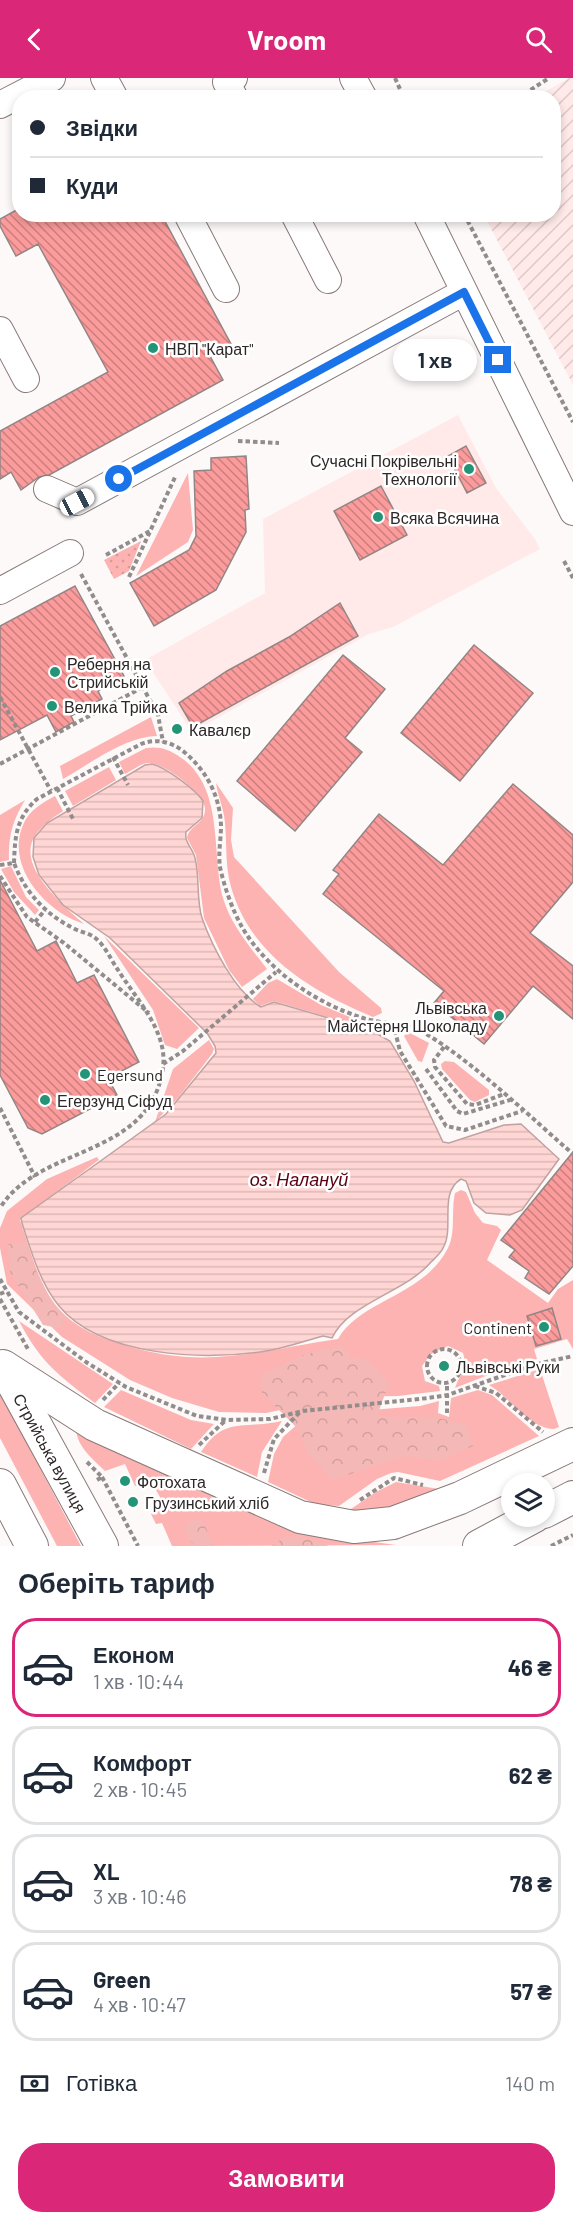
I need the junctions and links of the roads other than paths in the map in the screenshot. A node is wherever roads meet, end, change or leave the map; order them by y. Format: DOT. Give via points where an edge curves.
graph roads {
  1 [pos="52,78"];
  2 [pos="234,78"];
  3 [pos="29,90"];
  4 [pos="230,90"];
  5 [pos="191,222"];
  6 [pos="298,222"];
  7 [pos="430,222"];
  8 [pos="328,280"];
  9 [pos="226,289"];
  10 [pos="464,292"];
  11 [pos="0,330"];
  12 [pos="26,379"];
  13 [pos="47,489"];
  14 [pos="573,512"];
  15 [pos="70,553"];
  16 [pos="0,591"];
  17 [pos="12,1360"];
  18 [pos="562,1441"];
  19 [pos="0,1485"];
  20 [pos="573,1497"];
  21 [pos="555,1506"];
  22 [pos="514,1527"];
  23 [pos="32,1546"];
  24 [pos="102,1546"];
  25 [pos="478,1546"];
  1 -- 3 [label="street"];
  2 -- 4 [label="street" via="226,82"];
  5 -- 9 [label="street"];
  6 -- 8 [label="street"];
  7 -- 10 [label="street"];
  10 -- 13 [label="street" via="77,502"];
  10 -- 14 [label="street"];
  11 -- 12 [label="street"];
  15 -- 16 [label="street"];
  17 -- 18 [label="main road" via="95,1425 300,1517 354,1527 393,1523 460,1498"];
  17 -- 24 [label="main road, Стрийська вулиця"];
  19 -- 23 [label="main road"];
  20 -- 21 [label="main road"];
  22 -- 25 [label="main road"];
}
